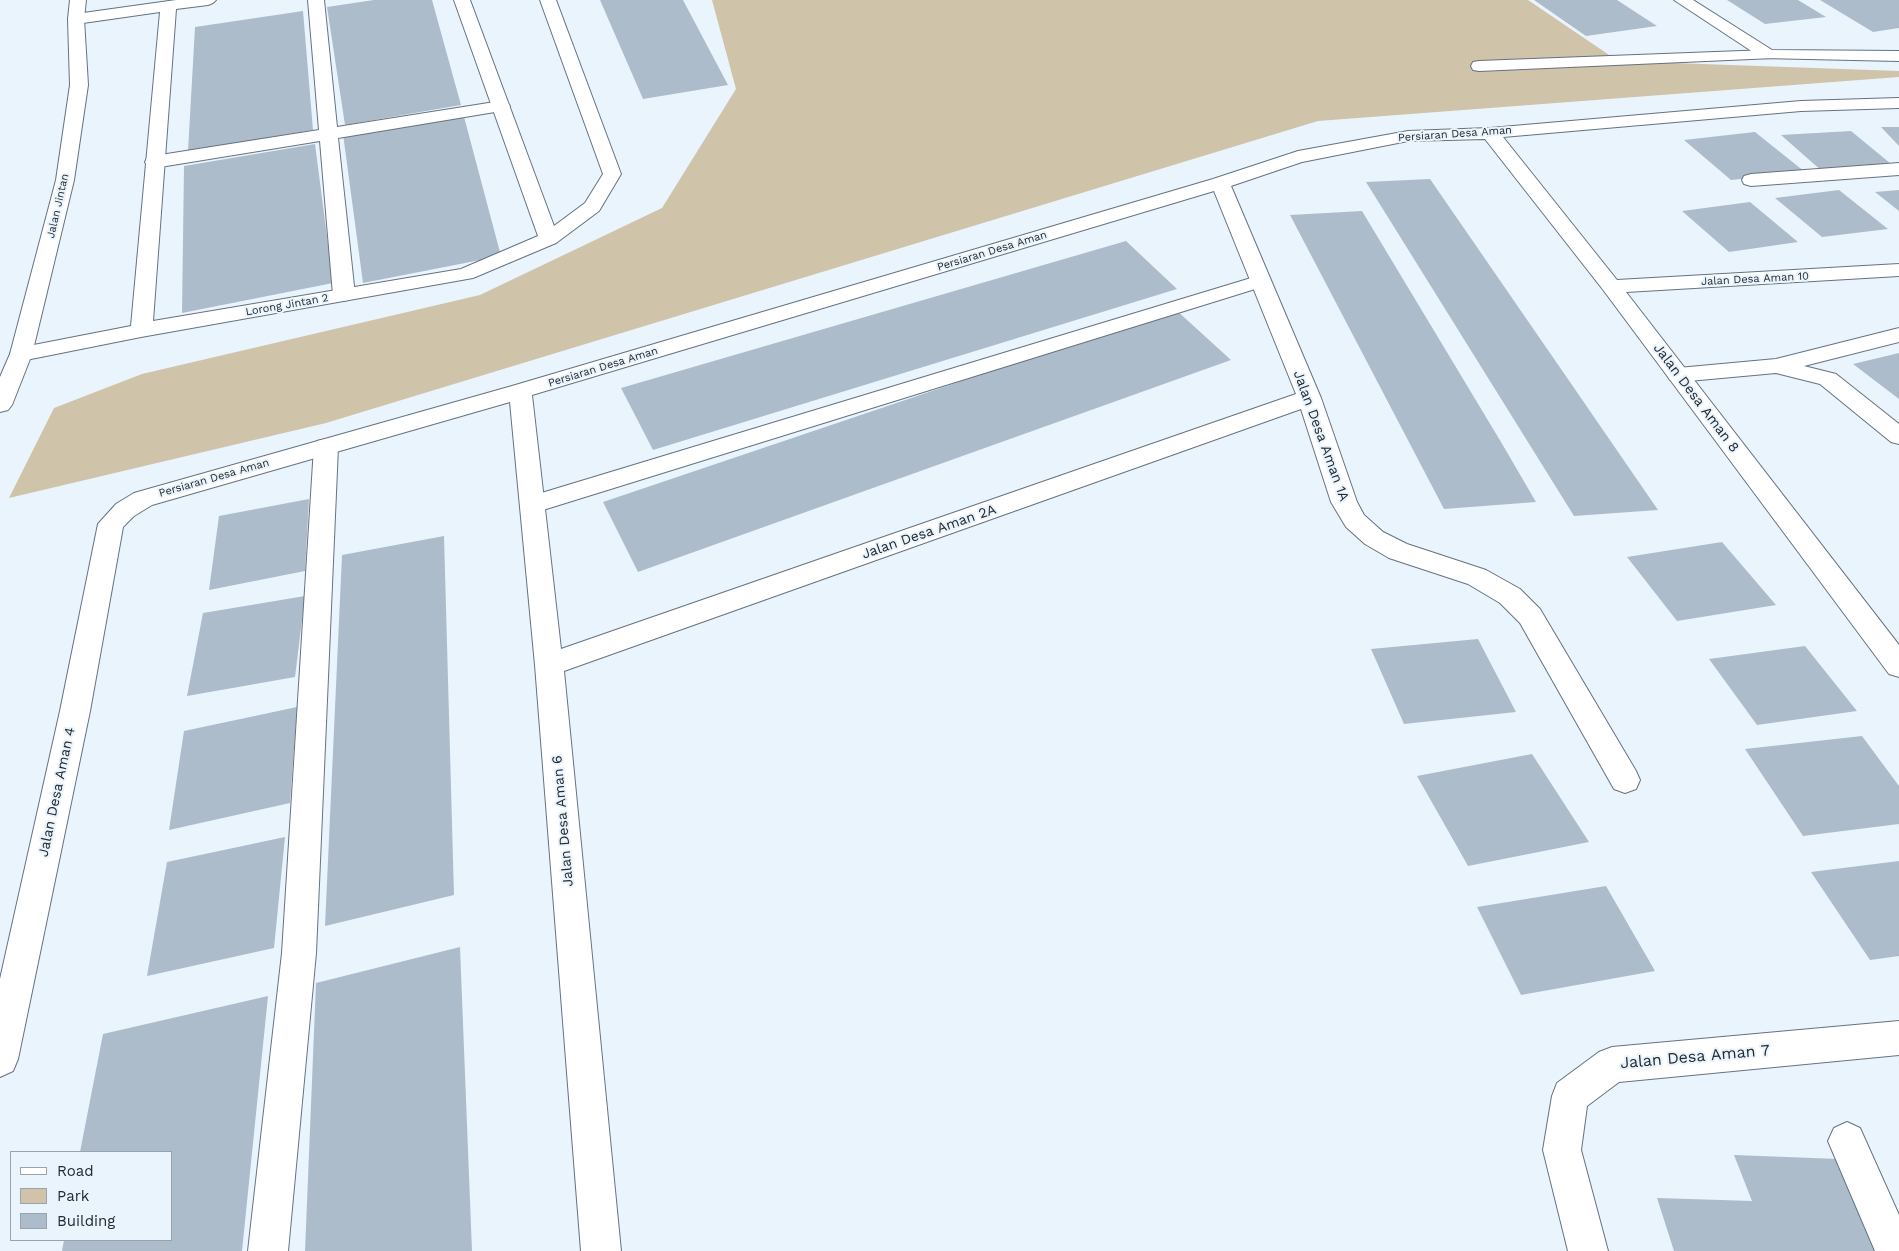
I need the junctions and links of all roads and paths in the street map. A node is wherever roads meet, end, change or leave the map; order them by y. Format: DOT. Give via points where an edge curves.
graph roads {
  1 [pos="208,0"];
  2 [pos="316,0"];
  3 [pos="462,0"];
  4 [pos="548,0"];
  5 [pos="1682,0"];
  6 [pos="168,6"];
  7 [pos="77,9"];
  8 [pos="1768,55"];
  9 [pos="1899,56"];
  10 [pos="1479,66"];
  11 [pos="1899,103"];
  12 [pos="500,106"];
  13 [pos="1490,133"];
  14 [pos="329,134"];
  15 [pos="154,162"];
  16 [pos="1899,169"];
  17 [pos="1751,180"];
  18 [pos="1220,183"];
  19 [pos="548,240"];
  20 [pos="1899,270"];
  21 [pos="1261,281"];
  22 [pos="1610,287"];
  23 [pos="344,295"];
  24 [pos="141,330"];
  25 [pos="1899,334"];
  26 [pos="20,354"];
  27 [pos="1776,366"];
  28 [pos="1678,375"];
  29 [pos="520,391"];
  30 [pos="1309,398"];
  31 [pos="0,405"];
  32 [pos="1899,436"];
  33 [pos="326,447"];
  34 [pos="534,504"];
  35 [pos="111,524"];
  36 [pos="549,665"];
  37 [pos="1899,666"];
  38 [pos="1625,780"];
  39 [pos="1899,1038"];
  40 [pos="0,1059"];
  41 [pos="1847,1141"];
  42 [pos="268,1251"];
  43 [pos="601,1251"];
  44 [pos="1588,1251"];
  45 [pos="1895,1251"];
  1 -- 6 [label="street"];
  2 -- 14 [label="street"];
  3 -- 12 [label="street"];
  4 -- 19 [label="street, Lorong Jintan 2" via="612,174 592,207"];
  5 -- 8 [label="street"];
  6 -- 7 [label="street"];
  6 -- 15 [label="street"];
  7 -- 26 [label="street, Jalan Jintan" via="79,85 65,180"];
  8 -- 9 [label="street"];
  8 -- 10 [label="street"];
  11 -- 13 [label="street, Persiaran Desa Aman" via="1801,106"];
  12 -- 14 [label="street"];
  12 -- 19 [label="street"];
  13 -- 18 [label="street, Persiaran Desa Aman" via="1408,136 1298,157"];
  13 -- 22 [label="street, Jalan Desa Aman 8"];
  14 -- 15 [label="street"];
  14 -- 23 [label="street"];
  15 -- 24 [label="street"];
  16 -- 17 [label="street"];
  18 -- 21 [label="street, Jalan Desa Aman 1A"];
  18 -- 29 [label="street, Persiaran Desa Aman"];
  19 -- 23 [label="street, Lorong Jintan 2" via="466,274"];
  20 -- 22 [label="street, Jalan Desa Aman 10"];
  21 -- 30 [label="street, Jalan Desa Aman 1A"];
  21 -- 34 [label="street"];
  22 -- 28 [label="street, Jalan Desa Aman 8"];
  23 -- 24 [label="street, Lorong Jintan 2"];
  24 -- 26 [label="street, Lorong Jintan 2"];
  25 -- 27 [label="street"];
  26 -- 31 [label="street, Jalan Jintan"];
  27 -- 28 [label="street"];
  27 -- 32 [label="street" via="1828,379"];
  28 -- 37 [label="street, Jalan Desa Aman 8"];
  29 -- 33 [label="street, Persiaran Desa Aman"];
  29 -- 34 [label="street, Jalan Desa Aman 6"];
  30 -- 36 [label="street, Jalan Desa Aman 2A"];
  30 -- 38 [label="street, Jalan Desa Aman 1A" via="1344,502 1355,521 1374,538 1398,551 1477,578 1510,596 1530,616"];
  33 -- 35 [label="street, Persiaran Desa Aman" via="143,499"];
  33 -- 42 [label="street" via="299,953"];
  34 -- 36 [label="street, Jalan Desa Aman 6"];
  35 -- 40 [label="street, Jalan Desa Aman 4" via="73,720"];
  36 -- 43 [label="street, Jalan Desa Aman 6"];
  39 -- 44 [label="street, Jalan Desa Aman 7" via="1612,1065 1570,1096 1562,1150"];
  41 -- 45 [label="street"];
}
